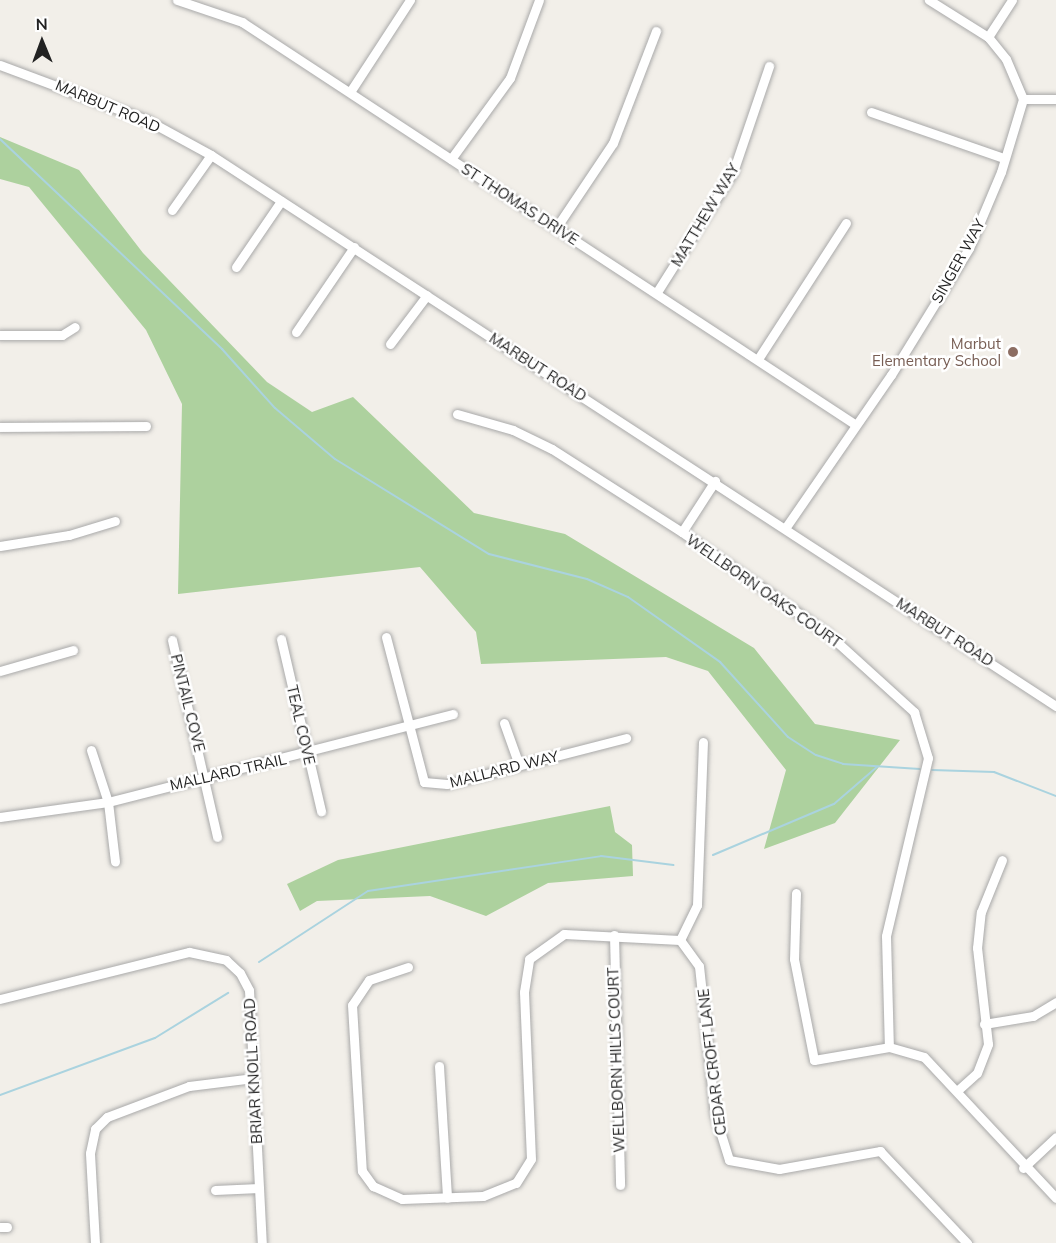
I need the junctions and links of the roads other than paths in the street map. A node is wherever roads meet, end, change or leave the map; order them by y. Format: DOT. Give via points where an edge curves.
graph roads {
  1 [pos="177,0"];
  2 [pos="411,0"];
  3 [pos="539,0"];
  4 [pos="929,0"];
  5 [pos="1012,0"];
  6 [pos="656,31"];
  7 [pos="988,37"];
  8 [pos="0,65"];
  9 [pos="769,66"];
  10 [pos="350,92"];
  11 [pos="1023,99"];
  12 [pos="1056,99"];
  13 [pos="871,111"];
  14 [pos="211,155"];
  15 [pos="1004,158"];
  16 [pos="451,159"];
  17 [pos="281,201"];
  18 [pos="172,210"];
  19 [pos="846,223"];
  20 [pos="556,228"];
  21 [pos="354,247"];
  22 [pos="236,267"];
  23 [pos="657,292"];
  24 [pos="427,296"];
  25 [pos="75,327"];
  26 [pos="296,332"];
  27 [pos="0,335"];
  28 [pos="390,344"];
  29 [pos="758,359"];
  30 [pos="457,414"];
  31 [pos="856,425"];
  32 [pos="146,426"];
  33 [pos="0,427"];
  34 [pos="715,481"];
  35 [pos="115,521"];
  36 [pos="786,527"];
  37 [pos="682,532"];
  38 [pos="0,546"];
  39 [pos="386,637"];
  40 [pos="280,639"];
  41 [pos="172,640"];
  42 [pos="73,650"];
  43 [pos="0,671"];
  44 [pos="1056,706"];
  45 [pos="453,714"];
  46 [pos="504,723"];
  47 [pos="406,728"];
  48 [pos="626,738"];
  49 [pos="703,742"];
  50 [pos="92,750"];
  51 [pos="308,753"];
  52 [pos="519,765"];
  53 [pos="207,776"];
  54 [pos="108,802"];
  55 [pos="321,812"];
  56 [pos="0,817"];
  57 [pos="217,837"];
  58 [pos="1002,860"];
  59 [pos="116,862"];
  60 [pos="796,893"];
  61 [pos="614,935"];
  62 [pos="680,940"];
  63 [pos="408,967"];
  64 [pos="0,999"];
  65 [pos="1056,1002"];
  66 [pos="984,1024"];
  67 [pos="889,1047"];
  68 [pos="439,1066"];
  69 [pos="254,1078"];
  70 [pos="958,1090"];
  71 [pos="1056,1137"];
  72 [pos="1023,1168"];
  73 [pos="620,1185"];
  74 [pos="259,1188"];
  75 [pos="215,1190"];
  76 [pos="447,1198"];
  77 [pos="1056,1198"];
  78 [pos="95,1243"];
  79 [pos="262,1243"];
  80 [pos="967,1243"];
  1 -- 10 [label="street, ST THOMAS DRIVE" via="228,14"];
  2 -- 10 [label="street"];
  3 -- 16 [label="street" via="510,78"];
  4 -- 7 [label="street"];
  5 -- 7 [label="street"];
  6 -- 20 [label="street" via="613,143"];
  7 -- 11 [label="street" via="1006,59"];
  8 -- 14 [label="street, MARBUT ROAD" via="137,115"];
  9 -- 23 [label="street, MATTHEW WAY" via="733,172"];
  10 -- 16 [label="street, ST THOMAS DRIVE"];
  11 -- 12 [label="street"];
  11 -- 15 [label="street, SINGER WAY"];
  13 -- 15 [label="street"];
  14 -- 17 [label="street, MARBUT ROAD"];
  14 -- 18 [label="street"];
  15 -- 31 [label="street, SINGER WAY" via="969,248"];
  16 -- 20 [label="street, ST THOMAS DRIVE"];
  17 -- 21 [label="street, MARBUT ROAD"];
  17 -- 22 [label="street"];
  19 -- 29 [label="street"];
  20 -- 23 [label="street, ST THOMAS DRIVE"];
  21 -- 24 [label="street, MARBUT ROAD"];
  21 -- 26 [label="street"];
  23 -- 29 [label="street, ST THOMAS DRIVE"];
  24 -- 28 [label="street"];
  24 -- 34 [label="street, MARBUT ROAD"];
  25 -- 27 [label="street" via="62,335"];
  29 -- 31 [label="street, ST THOMAS DRIVE"];
  30 -- 37 [label="street, WELLBORN OAKS COURT" via="513,429 552,449"];
  31 -- 36 [label="street, SINGER WAY"];
  32 -- 33 [label="street"];
  34 -- 36 [label="street, MARBUT ROAD"];
  34 -- 37 [label="street"];
  35 -- 38 [label="street" via="60,537"];
  36 -- 44 [label="street, MARBUT ROAD"];
  37 -- 67 [label="street, WELLBORN OAKS COURT" via="827,633 901,697 924,733 928,758 922,792 886,936"];
  39 -- 47 [label="street, MALLARD WAY"];
  40 -- 51 [label="street, TEAL COVE"];
  41 -- 53 [label="street, PINTAIL COVE"];
  42 -- 43 [label="street"];
  45 -- 47 [label="street, MALLARD TRAIL"];
  46 -- 52 [label="street"];
  47 -- 51 [label="street, MALLARD TRAIL"];
  47 -- 52 [label="street, MALLARD WAY" via="424,783 447,784"];
  48 -- 52 [label="street, MALLARD WAY"];
  49 -- 62 [label="street" via="697,905"];
  50 -- 54 [label="street"];
  51 -- 53 [label="street, MALLARD TRAIL"];
  51 -- 55 [label="street, TEAL COVE"];
  53 -- 54 [label="street, MALLARD TRAIL"];
  53 -- 57 [label="street, PINTAIL COVE"];
  54 -- 56 [label="street, MALLARD TRAIL"];
  54 -- 59 [label="street"];
  58 -- 66 [label="street" via="981,912 977,948"];
  60 -- 67 [label="street" via="794,959 814,1059"];
  61 -- 62 [label="street"];
  61 -- 73 [label="street, WELLBORN HILLS COURT"];
  61 -- 76 [label="street" via="558,936 529,959 524,983 531,1159 508,1189"];
  62 -- 80 [label="street, CEDAR CROFT LANE" via="699,966 715,1115 729,1160 779,1169 880,1151"];
  63 -- 76 [label="street" via="369,980 352,1005 357,1148 373,1186 402,1199"];
  64 -- 69 [label="street, BRIAR KNOLL ROAD" via="189,952 209,953 226,960 249,990"];
  65 -- 66 [label="street" via="1033,1016"];
  66 -- 70 [label="street" via="984,1061"];
  67 -- 70 [label="street" via="924,1057"];
  68 -- 76 [label="street"];
  69 -- 74 [label="street, BRIAR KNOLL ROAD"];
  69 -- 78 [label="street" via="189,1086 107,1117 95,1129 90,1153"];
  70 -- 72 [label="street"];
  71 -- 72 [label="street"];
  72 -- 77 [label="street"];
  74 -- 75 [label="street"];
  74 -- 79 [label="street, BRIAR KNOLL ROAD"];
}
